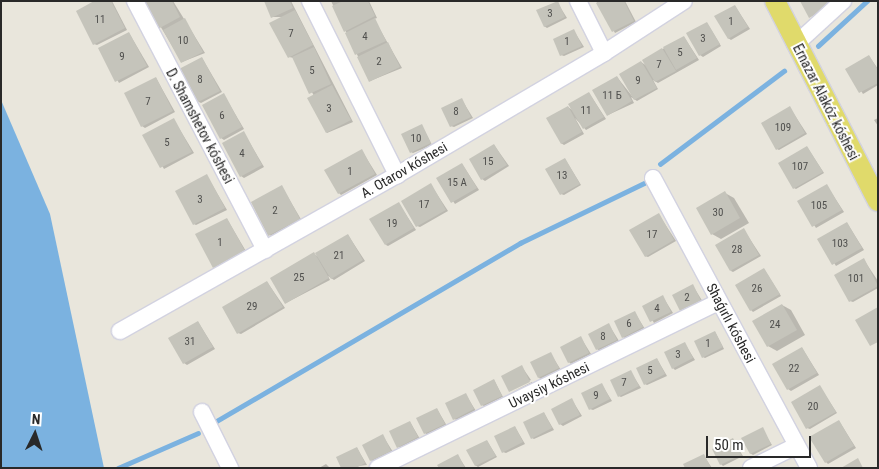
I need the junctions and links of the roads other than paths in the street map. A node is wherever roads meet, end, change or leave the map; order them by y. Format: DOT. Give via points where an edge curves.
graph roads {
  1 [pos="135,1"];
  2 [pos="310,1"];
  3 [pos="578,1"];
  4 [pos="684,1"];
  5 [pos="775,1"];
  6 [pos="843,1"];
  7 [pos="796,44"];
  8 [pos="604,53"];
  9 [pos="398,175"];
  10 [pos="653,178"];
  11 [pos="878,201"];
  12 [pos="264,250"];
  13 [pos="719,302"];
  14 [pos="120,331"];
  15 [pos="202,412"];
  16 [pos="796,446"];
  17 [pos="230,468"];
  18 [pos="378,468"];
  19 [pos="751,468"];
  20 [pos="809,468"];
  1 -- 12 [label="street, D. Shamshetov kóshesi"];
  2 -- 9 [label="street"];
  3 -- 8 [label="street"];
  4 -- 8 [label="street, A. Otarov kóshesi"];
  5 -- 7 [label="main road, Ernazar Alakóz kóshesi"];
  6 -- 7 [label="street"];
  7 -- 11 [label="main road, Ernazar Alakóz kóshesi"];
  8 -- 9 [label="street, A. Otarov kóshesi"];
  9 -- 12 [label="street, A. Otarov kóshesi"];
  10 -- 13 [label="street, Shaǵırlı kóshesi"];
  12 -- 14 [label="street, A. Otarov kóshesi"];
  13 -- 16 [label="street, Shaǵırlı kóshesi"];
  13 -- 18 [label="street, Uvaysiy kóshesi"];
  15 -- 17 [label="street"];
  16 -- 19 [label="street"];
  16 -- 20 [label="street, Shaǵırlı kóshesi"];
}
